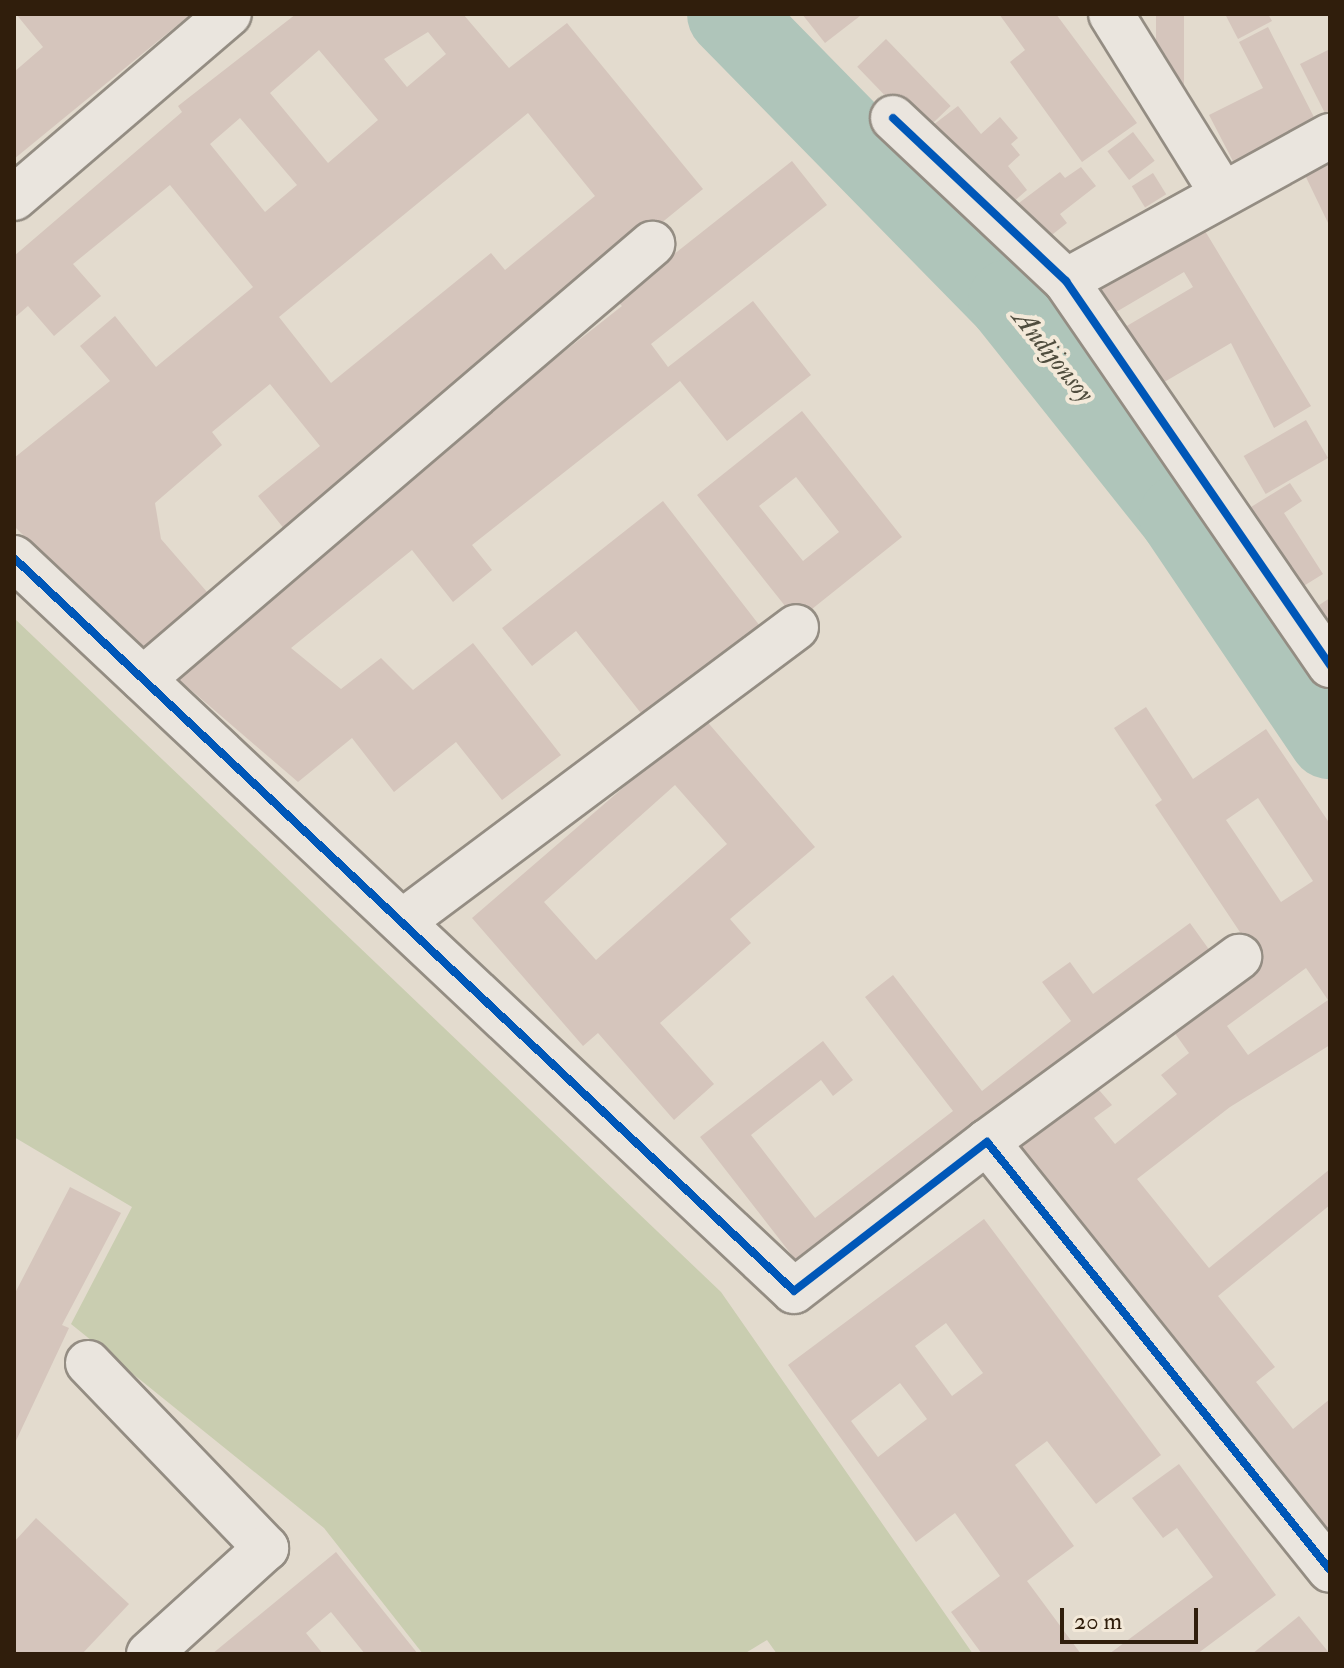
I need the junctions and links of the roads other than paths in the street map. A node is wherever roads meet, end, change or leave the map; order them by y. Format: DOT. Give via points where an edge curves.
graph roads {
  1 [pos="229,14"];
  2 [pos="1111,14"];
  3 [pos="893,118"];
  4 [pos="1330,136"];
  5 [pos="1222,193"];
  6 [pos="14,198"];
  7 [pos="652,244"];
  8 [pos="1066,281"];
  9 [pos="14,558"];
  10 [pos="796,627"];
  11 [pos="1330,665"];
  12 [pos="143,679"];
  13 [pos="402,922"];
  14 [pos="1239,957"];
  15 [pos="987,1142"];
  16 [pos="88,1363"];
  17 [pos="1330,1570"];
  18 [pos="149,1654"];
  1 -- 6 [label="street"];
  2 -- 5 [label="street"];
  3 -- 8 [label="street"];
  4 -- 5 [label="street"];
  5 -- 8 [label="street"];
  7 -- 12 [label="street"];
  8 -- 11 [label="street"];
  9 -- 12 [label="street"];
  10 -- 13 [label="street"];
  12 -- 13 [label="street"];
  13 -- 15 [label="street" via="794,1291"];
  14 -- 15 [label="street"];
  15 -- 17 [label="street"];
  16 -- 18 [label="street" via="266,1548"];
}
